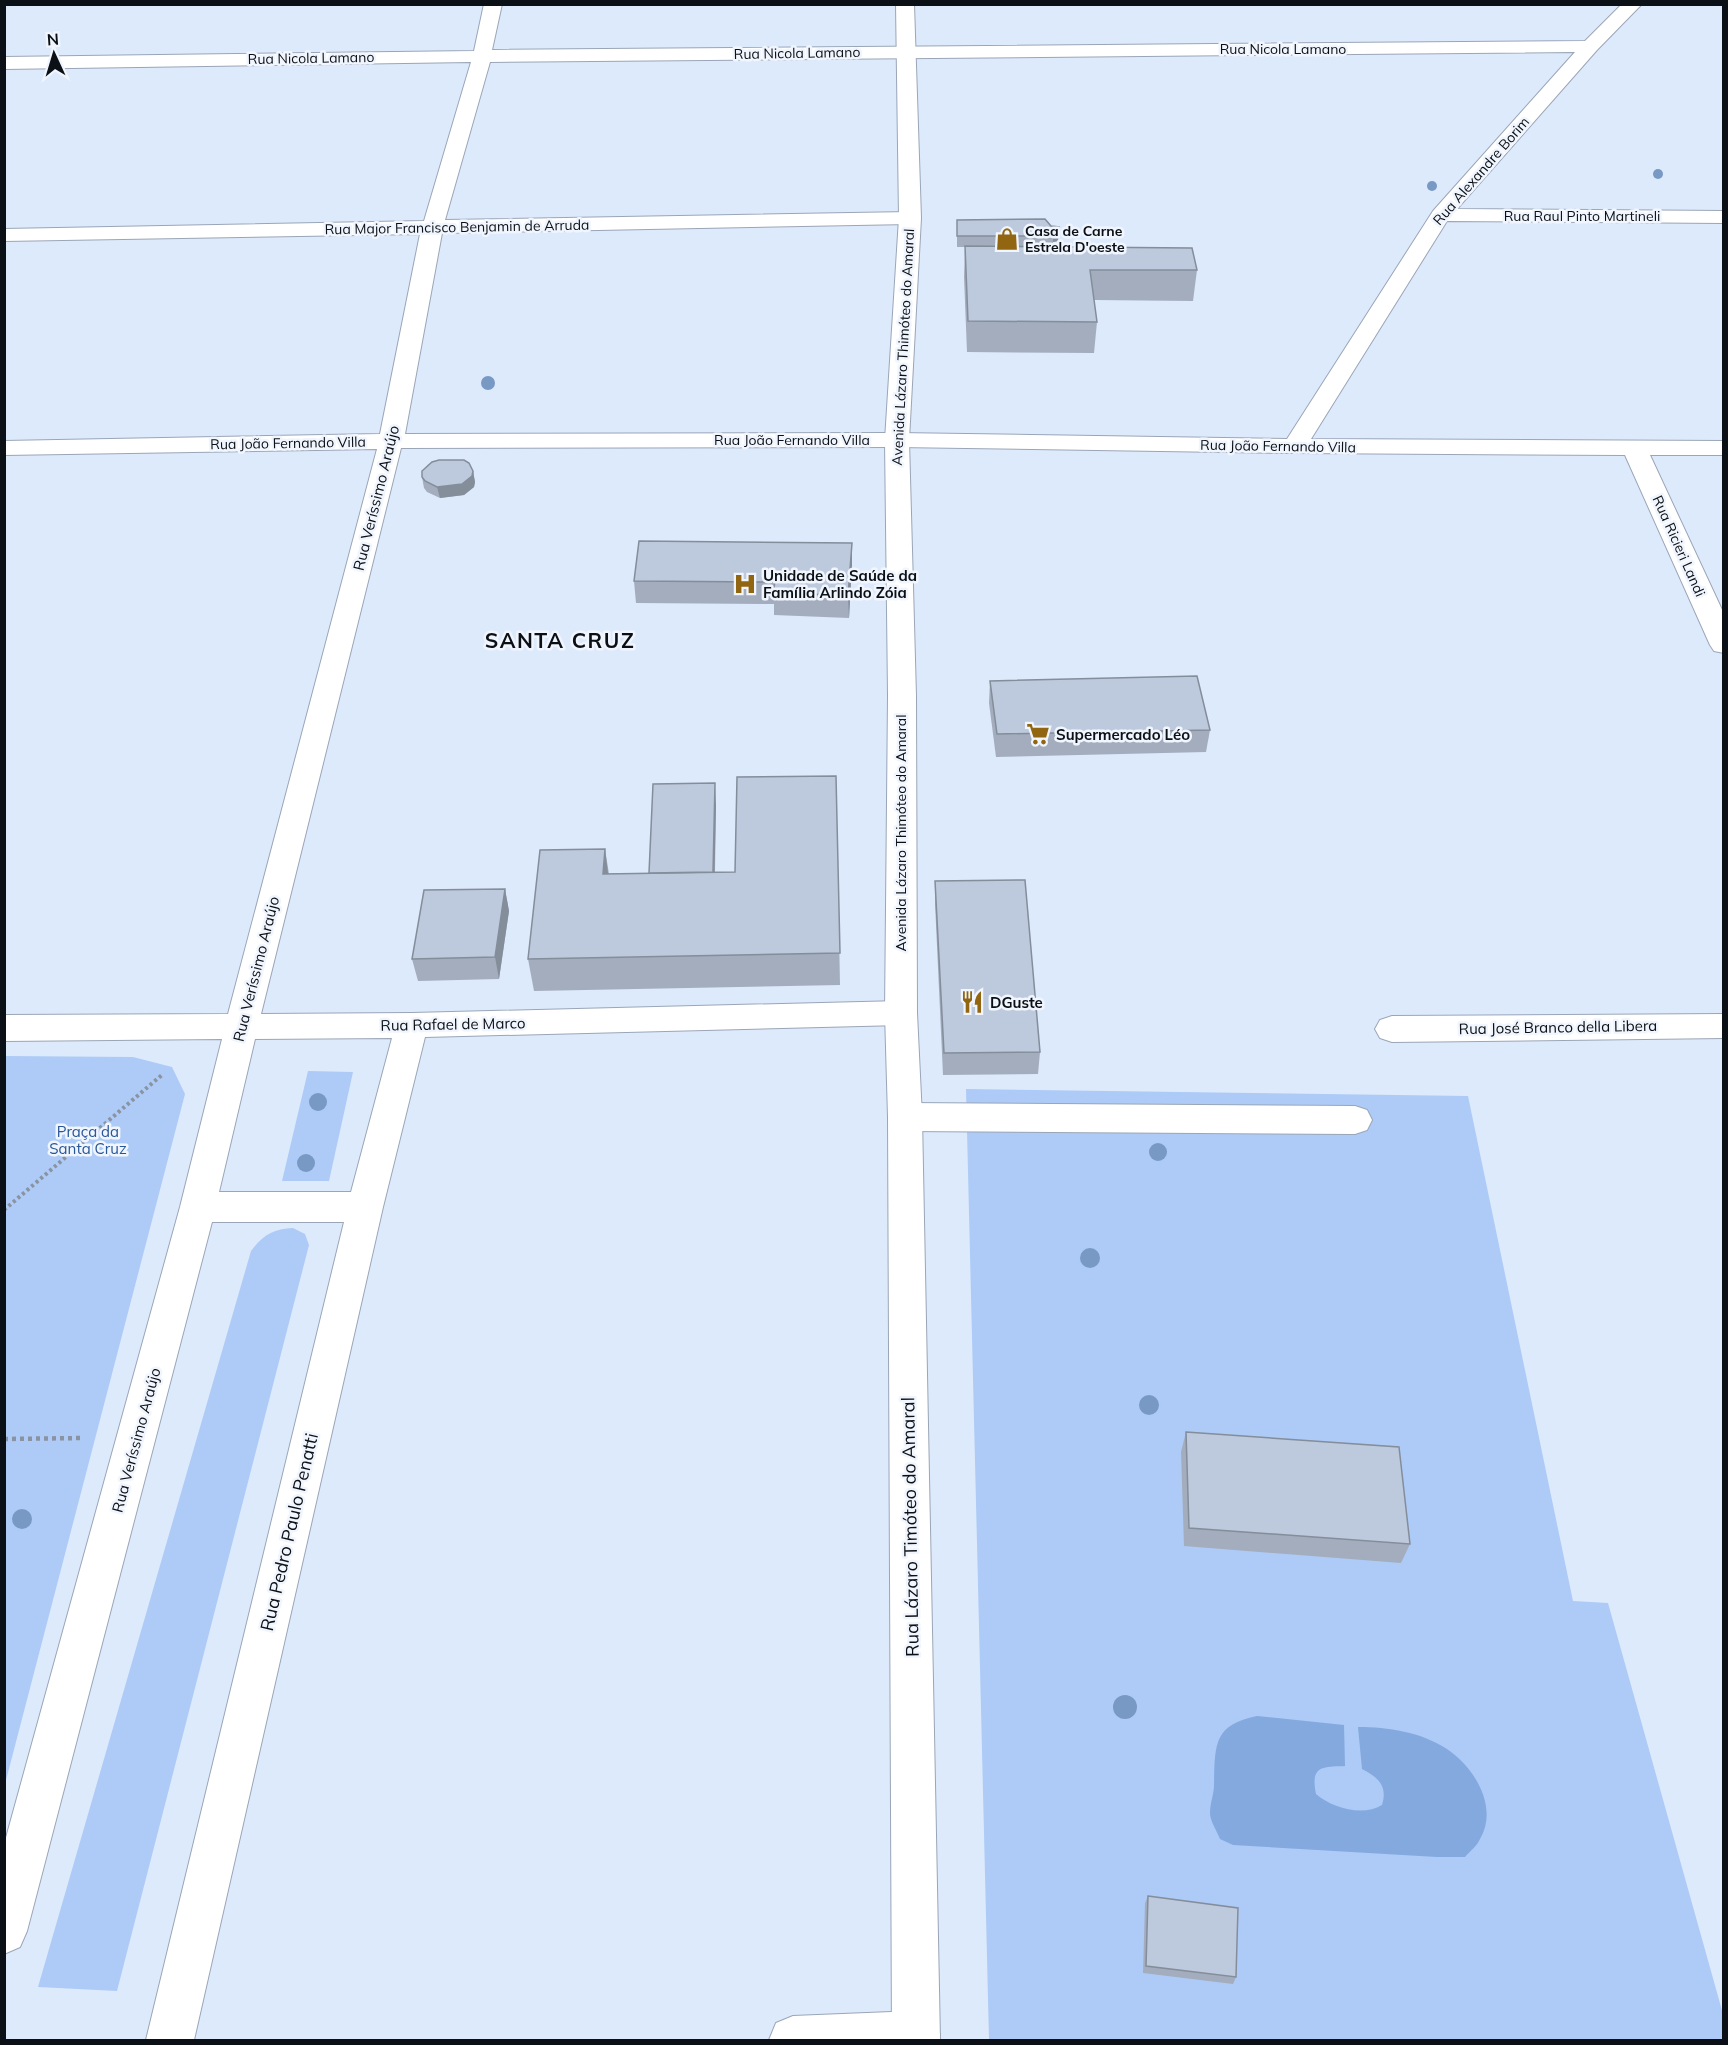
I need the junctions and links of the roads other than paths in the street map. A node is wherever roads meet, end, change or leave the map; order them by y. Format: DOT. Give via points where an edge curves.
graph roads {
  1 [pos="493,4"];
  2 [pos="905,4"];
  3 [pos="1633,4"];
  4 [pos="1590,46"];
  5 [pos="905,52"];
  6 [pos="482,56"];
  7 [pos="4,63"];
  8 [pos="1440,215"];
  9 [pos="1724,217"];
  10 [pos="909,218"];
  11 [pos="432,228"];
  12 [pos="4,235"];
  13 [pos="897,440"];
  14 [pos="391,441"];
  15 [pos="1294,446"];
  16 [pos="1635,447"];
  17 [pos="4,448"];
  18 [pos="1724,448"];
  19 [pos="1724,645"];
  20 [pos="901,1013"];
  21 [pos="412,1025"];
  22 [pos="1724,1026"];
  23 [pos="241,1027"];
  24 [pos="4,1028"];
  25 [pos="1392,1029"];
  26 [pos="905,1117"];
  27 [pos="1355,1120"];
  28 [pos="198,1207"];
  29 [pos="365,1207"];
  30 [pos="4,1931"];
  31 [pos="916,2038"];
  32 [pos="170,2040"];
  33 [pos="793,2040"];
  1 -- 6 [label="street, Rua Veríssimo Araújo"];
  2 -- 5 [label="street, Avenida Lázaro Thimóteo do Amaral"];
  3 -- 4 [label="street, Rua Alexandre Borim"];
  4 -- 5 [label="street, Rua Nicola Lamano"];
  4 -- 8 [label="street, Rua Alexandre Borim"];
  5 -- 6 [label="street, Rua Nicola Lamano"];
  5 -- 10 [label="street, Avenida Lázaro Thimóteo do Amaral"];
  6 -- 7 [label="street, Rua Nicola Lamano"];
  6 -- 11 [label="street, Rua Veríssimo Araújo"];
  8 -- 9 [label="street, Rua Raul Pinto Martineli"];
  8 -- 15 [label="street, Rua Alexandre Borim"];
  10 -- 11 [label="street, Rua Major Francisco Benjamin de Arruda"];
  10 -- 13 [label="street, Avenida Lázaro Thimóteo do Amaral"];
  11 -- 12 [label="street, Rua Major Francisco Benjamin de Arruda"];
  11 -- 14 [label="street, Rua Veríssimo Araújo"];
  13 -- 14 [label="street, Rua João Fernando Villa"];
  13 -- 15 [label="street, Rua João Fernando Villa"];
  13 -- 20 [label="street, Avenida Lázaro Thimóteo do Amaral" via="902,696"];
  14 -- 17 [label="street, Rua João Fernando Villa"];
  14 -- 23 [label="street, Rua Veríssimo Araújo"];
  15 -- 16 [label="street, Rua João Fernando Villa"];
  16 -- 18 [label="street, Rua João Fernando Villa"];
  16 -- 19 [label="street, Rua Ricieri Landi"];
  20 -- 21 [label="street, Rua Rafael de Marco"];
  20 -- 26 [label="street, Rua Lázaro Timóteo do Amaral"];
  21 -- 23 [label="street, Rua Rafael de Marco"];
  21 -- 29 [label="street, Rua Pedro Paulo Penatti"];
  22 -- 25 [label="street, Rua José Branco della Libera"];
  23 -- 24 [label="street, Rua Rafael de Marco"];
  23 -- 28 [label="street, Rua Veríssimo Araújo"];
  26 -- 27 [label="street"];
  26 -- 31 [label="street, Rua Lázaro Timóteo do Amaral"];
  28 -- 29 [label="street"];
  28 -- 30 [label="street, Rua Veríssimo Araújo"];
  29 -- 32 [label="street, Rua Pedro Paulo Penatti"];
  31 -- 33 [label="street"];
}
